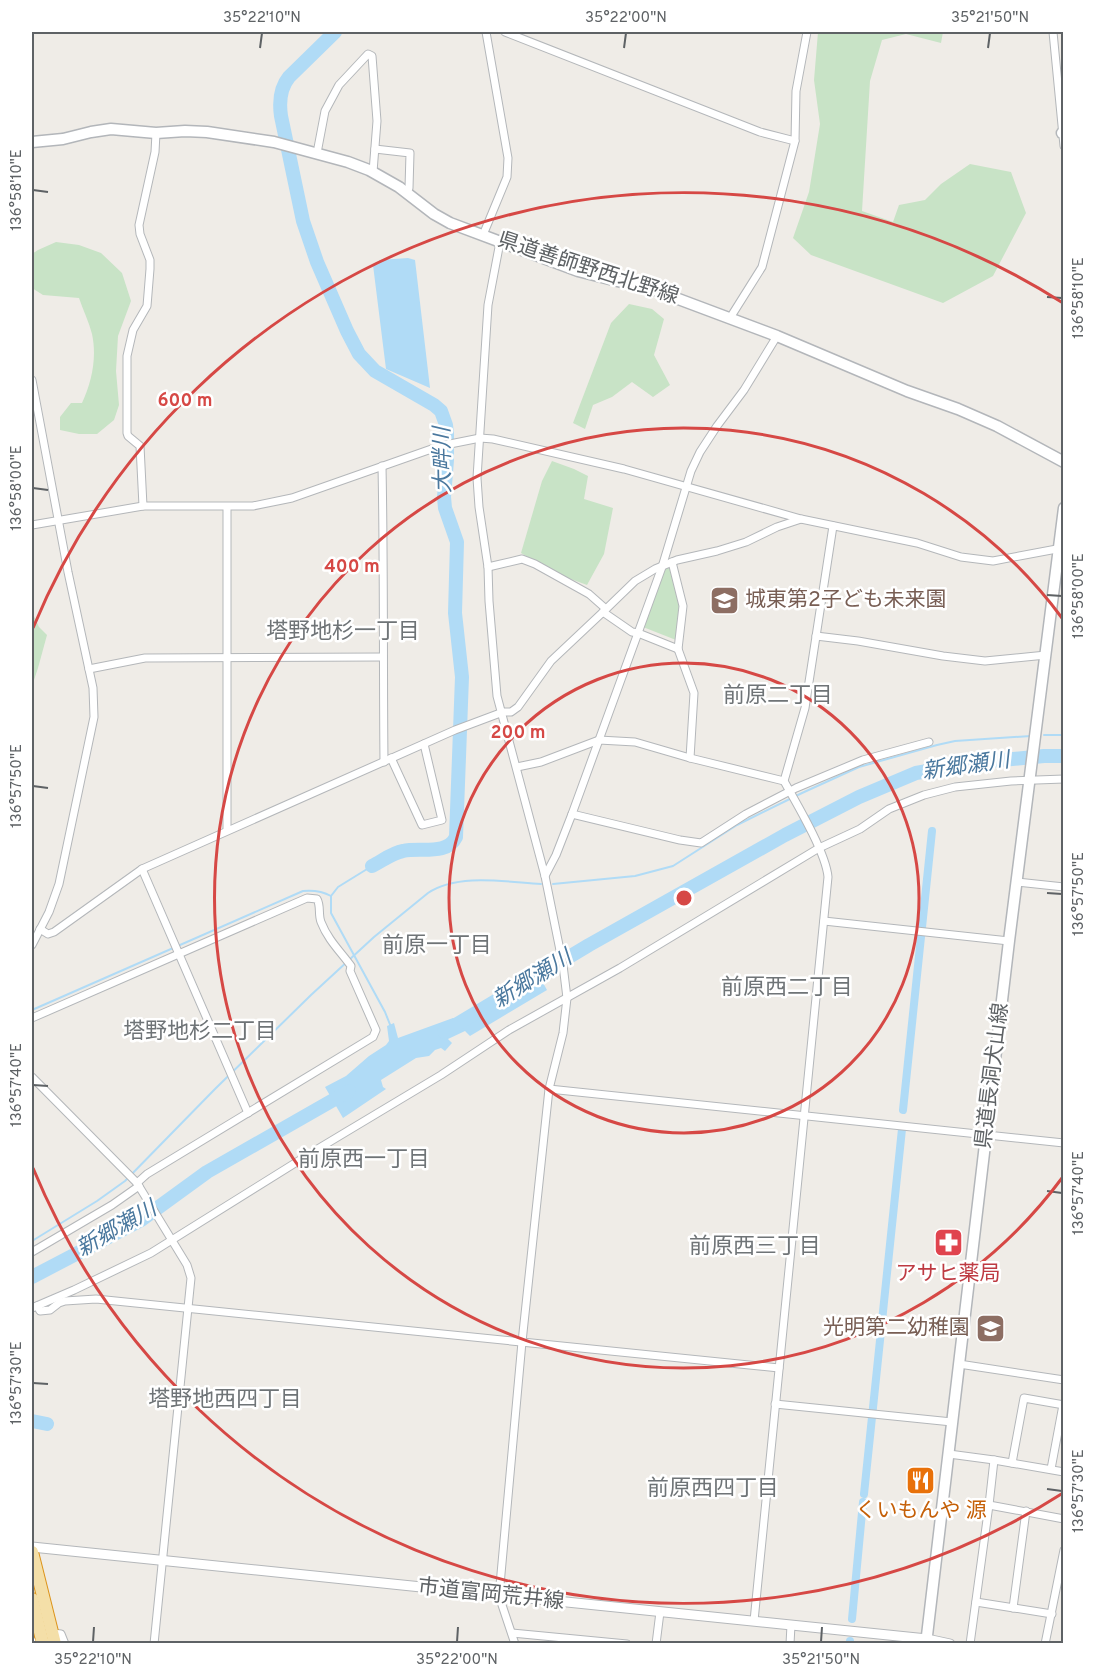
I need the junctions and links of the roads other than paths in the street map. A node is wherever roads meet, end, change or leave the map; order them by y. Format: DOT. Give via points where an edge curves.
graph roads {
  1 [pos="486,32"];
  2 [pos="506,32"];
  3 [pos="807,32"];
  4 [pos="1053,32"];
  5 [pos="156,133"];
  6 [pos="1063,133"];
  7 [pos="795,141"];
  8 [pos="32,142"];
  9 [pos="1064,146"];
  10 [pos="375,149"];
  11 [pos="317,153"];
  12 [pos="373,172"];
  13 [pos="407,193"];
  14 [pos="483,235"];
  15 [pos="500,243"];
  16 [pos="730,318"];
  17 [pos="777,336"];
  18 [pos="32,380"];
  19 [pos="480,438"];
  20 [pos="1064,462"];
  21 [pos="382,466"];
  22 [pos="686,486"];
  23 [pos="143,506"];
  24 [pos="227,507"];
  25 [pos="1064,508"];
  26 [pos="801,519"];
  27 [pos="58,521"];
  28 [pos="32,525"];
  29 [pos="833,526"];
  30 [pos="1061,548"];
  31 [pos="672,562"];
  32 [pos="488,567"];
  33 [pos="662,567"];
  34 [pos="605,611"];
  35 [pos="638,633"];
  36 [pos="816,636"];
  37 [pos="678,649"];
  38 [pos="1046,655"];
  39 [pos="227,657"];
  40 [pos="383,657"];
  41 [pos="89,669"];
  42 [pos="503,712"];
  43 [pos="599,740"];
  44 [pos="929,741"];
  45 [pos="424,744"];
  46 [pos="391,758"];
  47 [pos="690,758"];
  48 [pos="384,762"];
  49 [pos="517,767"];
  50 [pos="1064,779"];
  51 [pos="1030,780"];
  52 [pos="784,781"];
  53 [pos="790,791"];
  54 [pos="572,814"];
  55 [pos="227,830"];
  56 [pos="819,848"];
  57 [pos="142,869"];
  58 [pos="545,876"];
  59 [pos="1017,882"];
  60 [pos="1064,887"];
  61 [pos="824,921"];
  62 [pos="40,929"];
  63 [pos="1009,941"];
  64 [pos="32,945"];
  65 [pos="179,953"];
  66 [pos="567,998"];
  67 [pos="32,1018"];
  68 [pos="32,1077"];
  69 [pos="549,1089"];
  70 [pos="248,1113"];
  71 [pos="805,1115"];
  72 [pos="986,1134"];
  73 [pos="1064,1143"];
  74 [pos="137,1183"];
  75 [pos="171,1239"];
  76 [pos="32,1252"];
  77 [pos="34,1307"];
  78 [pos="188,1308"];
  79 [pos="522,1342"];
  80 [pos="959,1364"];
  81 [pos="779,1368"];
  82 [pos="1064,1380"];
  83 [pos="775,1404"];
  84 [pos="1063,1405"];
  85 [pos="952,1422"];
  86 [pos="948,1454"];
  87 [pos="994,1460"];
  88 [pos="1012,1463"];
  89 [pos="1051,1469"];
  90 [pos="1064,1472"];
  91 [pos="989,1505"];
  92 [pos="1026,1511"];
  93 [pos="1064,1519"];
  94 [pos="32,1547"];
  95 [pos="1064,1550"];
  96 [pos="32,1552"];
  97 [pos="162,1560"];
  98 [pos="500,1596"];
  99 [pos="32,1599"];
  100 [pos="976,1602"];
  101 [pos="1013,1608"];
  102 [pos="660,1612"];
  103 [pos="1052,1614"];
  104 [pos="754,1621"];
  105 [pos="791,1625"];
  106 [pos="512,1633"];
  107 [pos="54,1638"];
  108 [pos="567,1641"];
  109 [pos="926,1641"];
  110 [pos="609,1643"];
  111 [pos="43,1644"];
  112 [pos="65,1644"];
  113 [pos="154,1644"];
  114 [pos="515,1644"];
  115 [pos="627,1644"];
  116 [pos="656,1644"];
  117 [pos="790,1644"];
  118 [pos="950,1644"];
  119 [pos="970,1644"];
  120 [pos="1045,1644"];
  1 -- 14 [label="street" via="507,177"];
  2 -- 7 [label="street" via="760,132"];
  3 -- 7 [label="street" via="796,92"];
  4 -- 6 [label="street"];
  5 -- 8 [label="main road, 県道善師野西北野線" via="111,129"];
  5 -- 11 [label="main road, 県道善師野西北野線" via="207,132"];
  5 -- 23 [label="street" via="140,225 150,260 147,306 133,330 127,356 127,433 140,446"];
  6 -- 9 [label="street"];
  7 -- 16 [label="street" via="762,267"];
  10 -- 11 [label="street" via="377,121 372,56 368,54 339,85 325,111"];
  10 -- 12 [label="street"];
  10 -- 13 [label="street" via="410,153"];
  11 -- 12 [label="main road, 県道善師野西北野線"];
  12 -- 13 [label="main road, 県道善師野西北野線"];
  13 -- 14 [label="main road, 県道善師野西北野線" via="450,223"];
  14 -- 15 [label="main road, 県道善師野西北野線"];
  15 -- 16 [label="main road, 県道善師野西北野線" via="579,271 657,291"];
  15 -- 19 [label="street" via="488,305"];
  16 -- 17 [label="main road, 県道善師野西北野線"];
  17 -- 20 [label="main road, 県道善師野西北野線" via="997,426"];
  17 -- 22 [label="street" via="700,452"];
  18 -- 27 [label="street"];
  19 -- 21 [label="street" via="440,446"];
  19 -- 22 [label="street" via="494,438"];
  19 -- 32 [label="street" via="477,478"];
  21 -- 24 [label="street" via="292,498"];
  21 -- 40 [label="street"];
  22 -- 26 [label="street"];
  22 -- 33 [label="street"];
  23 -- 24 [label="street"];
  23 -- 27 [label="street"];
  24 -- 39 [label="street"];
  25 -- 30 [label="main road, 県道長洞犬山線"];
  26 -- 29 [label="street"];
  26 -- 31 [label="street" via="746,542"];
  27 -- 28 [label="street"];
  27 -- 41 [label="street"];
  29 -- 30 [label="street" via="982,561"];
  29 -- 36 [label="street"];
  30 -- 38 [label="main road, 県道長洞犬山線"];
  31 -- 33 [label="street"];
  31 -- 37 [label="street" via="683,606"];
  32 -- 34 [label="street" via="522,559 536,564 590,594"];
  32 -- 42 [label="street" via="497,696"];
  33 -- 34 [label="street" via="635,581"];
  33 -- 35 [label="street"];
  34 -- 35 [label="street"];
  34 -- 42 [label="street" via="551,661 518,707"];
  35 -- 37 [label="street"];
  35 -- 43 [label="street"];
  36 -- 38 [label="street" via="985,662"];
  36 -- 52 [label="street" via="805,708"];
  37 -- 47 [label="street" via="694,693"];
  38 -- 51 [label="main road, 県道長洞犬山線"];
  39 -- 40 [label="street"];
  39 -- 41 [label="street" via="145,658"];
  39 -- 55 [label="street"];
  40 -- 48 [label="street"];
  41 -- 62 [label="street" via="94,717 59,884"];
  42 -- 45 [label="street"];
  42 -- 49 [label="street"];
  43 -- 47 [label="street" via="635,742"];
  43 -- 49 [label="street"];
  43 -- 54 [label="street"];
  44 -- 53 [label="street" via="856,763"];
  45 -- 46 [label="street"];
  45 -- 46 [label="street" via="442,820 422,825"];
  46 -- 48 [label="street"];
  47 -- 52 [label="street"];
  48 -- 55 [label="street"];
  49 -- 58 [label="street"];
  50 -- 51 [label="street"];
  51 -- 56 [label="street" via="955,787 924,795 889,809 860,829"];
  51 -- 59 [label="main road, 県道長洞犬山線"];
  52 -- 53 [label="street"];
  53 -- 54 [label="street" via="701,843"];
  53 -- 56 [label="street"];
  54 -- 58 [label="street"];
  55 -- 57 [label="street"];
  56 -- 61 [label="street" via="828,877"];
  56 -- 66 [label="street"];
  57 -- 62 [label="street" via="54,932 48,934"];
  57 -- 65 [label="street"];
  58 -- 66 [label="street"];
  59 -- 60 [label="street"];
  59 -- 63 [label="main road, 県道長洞犬山線"];
  61 -- 63 [label="street"];
  61 -- 71 [label="street"];
  62 -- 64 [label="street"];
  63 -- 72 [label="main road, 県道長洞犬山線"];
  65 -- 67 [label="street"];
  65 -- 70 [label="street"];
  65 -- 70 [label="street" via="307,898 319,902 320,919 334,947 351,966 376,1030 373,1037"];
  66 -- 69 [label="street"];
  66 -- 75 [label="street"];
  68 -- 74 [label="street"];
  69 -- 71 [label="street"];
  69 -- 79 [label="street"];
  70 -- 74 [label="street"];
  71 -- 72 [label="street"];
  71 -- 81 [label="street"];
  72 -- 73 [label="street"];
  72 -- 80 [label="main road, 県道長洞犬山線"];
  74 -- 75 [label="street"];
  74 -- 76 [label="street" via="112,1205"];
  75 -- 77 [label="street" via="151,1253"];
  75 -- 78 [label="street" via="191,1278"];
  77 -- 78 [label="street" via="50,1310 65,1300 96,1299"];
  78 -- 79 [label="street"];
  78 -- 97 [label="street"];
  79 -- 81 [label="street"];
  79 -- 98 [label="street"];
  80 -- 82 [label="street"];
  80 -- 85 [label="main road, 県道長洞犬山線"];
  81 -- 83 [label="street"];
  83 -- 85 [label="street"];
  83 -- 104 [label="street"];
  84 -- 88 [label="street" via="1024,1398"];
  84 -- 89 [label="street"];
  85 -- 86 [label="main road, 県道長洞犬山線"];
  86 -- 87 [label="street"];
  86 -- 109 [label="main road, 県道長洞犬山線"];
  87 -- 88 [label="street"];
  87 -- 91 [label="street"];
  88 -- 89 [label="street"];
  89 -- 90 [label="street"];
  91 -- 92 [label="street"];
  91 -- 100 [label="street"];
  92 -- 93 [label="street"];
  92 -- 101 [label="street"];
  94 -- 97 [label="street, 市道富岡荒井線"];
  95 -- 103 [label="street"];
  96 -- 107 [label="highway"];
  97 -- 98 [label="street, 市道富岡荒井線"];
  97 -- 113 [label="street"];
  98 -- 102 [label="street, 市道富岡荒井線"];
  98 -- 106 [label="street"];
  99 -- 111 [label="highway"];
  100 -- 101 [label="street"];
  100 -- 119 [label="street"];
  101 -- 103 [label="street"];
  102 -- 104 [label="street, 市道富岡荒井線"];
  102 -- 116 [label="street"];
  103 -- 120 [label="street"];
  104 -- 105 [label="street, 市道富岡荒井線"];
  105 -- 109 [label="street, 市道富岡荒井線"];
  105 -- 117 [label="street"];
  106 -- 108 [label="street"];
  106 -- 114 [label="street"];
  107 -- 112 [label="street" via="61,1634"];
  108 -- 110 [label="street"];
  109 -- 118 [label="street, 市道富岡荒井線"];
  110 -- 115 [label="street"];
}
